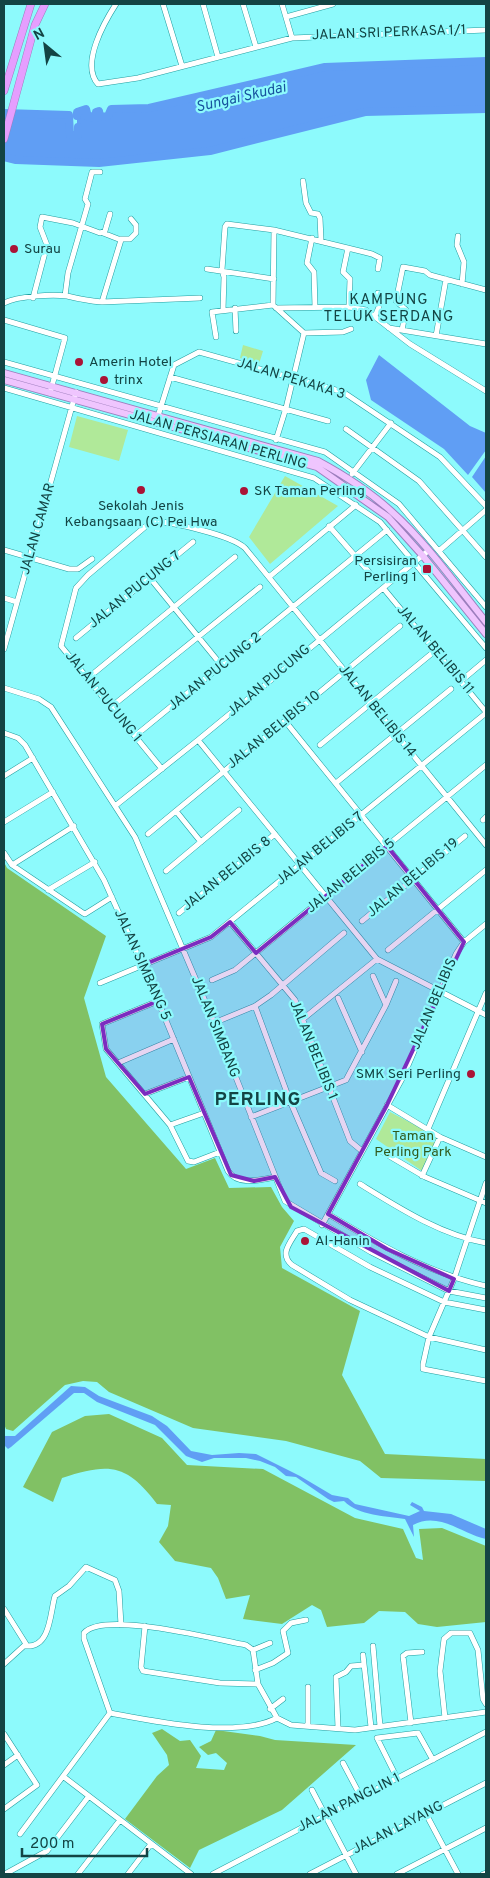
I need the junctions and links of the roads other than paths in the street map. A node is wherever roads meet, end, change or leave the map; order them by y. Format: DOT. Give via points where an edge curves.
graph roads {
  1 [pos="31,4"];
  2 [pos="44,4"];
  3 [pos="116,4"];
  4 [pos="163,4"];
  5 [pos="202,4"];
  6 [pos="243,4"];
  7 [pos="282,4"];
  8 [pos="333,4"];
  9 [pos="286,17"];
  10 [pos="486,30"];
  11 [pos="292,38"];
  12 [pos="256,47"];
  13 [pos="218,57"];
  14 [pos="182,66"];
  15 [pos="4,91"];
  16 [pos="4,139"];
  17 [pos="100,172"];
  18 [pos="303,181"];
  19 [pos="110,214"];
  20 [pos="131,219"];
  21 [pos="82,226"];
  22 [pos="274,230"];
  23 [pos="103,233"];
  24 [pos="458,236"];
  25 [pos="120,238"];
  26 [pos="312,238"];
  27 [pos="321,240"];
  28 [pos="348,248"];
  29 [pos="207,269"];
  30 [pos="222,270"];
  31 [pos="378,270"];
  32 [pos="274,279"];
  33 [pos="446,279"];
  34 [pos="462,284"];
  35 [pos="486,290"];
  36 [pos="378,293"];
  37 [pos="65,296"];
  38 [pos="33,298"];
  39 [pos="200,298"];
  40 [pos="4,302"];
  41 [pos="102,302"];
  42 [pos="275,306"];
  43 [pos="316,307"];
  44 [pos="349,307"];
  45 [pos="235,308"];
  46 [pos="223,310"];
  47 [pos="375,316"];
  48 [pos="4,320"];
  49 [pos="386,327"];
  50 [pos="351,329"];
  51 [pos="402,330"];
  52 [pos="236,331"];
  53 [pos="304,333"];
  54 [pos="436,336"];
  55 [pos="216,337"];
  56 [pos="486,337"];
  57 [pos="486,344"];
  58 [pos="4,362"];
  59 [pos="4,373"];
  60 [pos="54,376"];
  61 [pos="170,377"];
  62 [pos="294,378"];
  63 [pos="4,380"];
  64 [pos="52,385"];
  65 [pos="4,388"];
  66 [pos="486,391"];
  67 [pos="76,392"];
  68 [pos="50,393"];
  69 [pos="74,400"];
  70 [pos="161,406"];
  71 [pos="286,408"];
  72 [pos="71,409"];
  73 [pos="158,416"];
  74 [pos="328,421"];
  75 [pos="391,423"];
  76 [pos="346,429"];
  77 [pos="276,440"];
  78 [pos="371,447"];
  79 [pos="354,472"];
  80 [pos="348,479"];
  81 [pos="356,505"];
  82 [pos="486,508"];
  83 [pos="329,526"];
  84 [pos="464,529"];
  85 [pos="387,530"];
  86 [pos="194,542"];
  87 [pos="4,550"];
  88 [pos="440,550"];
  89 [pos="426,554"];
  90 [pos="29,557"];
  91 [pos="356,557"];
  92 [pos="486,557"];
  93 [pos="235,558"];
  94 [pos="92,559"];
  95 [pos="415,563"];
  96 [pos="82,568"];
  97 [pos="88,575"];
  98 [pos="269,576"];
  99 [pos="150,578"];
  100 [pos="376,580"];
  101 [pos="260,587"];
  102 [pos="384,589"];
  103 [pos="4,598"];
  104 [pos="17,602"];
  105 [pos="486,607"];
  106 [pos="174,608"];
  107 [pos="294,608"];
  108 [pos="486,622"];
  109 [pos="400,626"];
  110 [pos="486,634"];
  111 [pos="199,636"];
  112 [pos="76,638"];
  113 [pos="320,640"];
  114 [pos="486,648"];
  115 [pos="4,649"];
  116 [pos="436,650"];
  117 [pos="486,660"];
  118 [pos="222,666"];
  119 [pos="346,672"];
  120 [pos="88,678"];
  121 [pos="461,681"];
  122 [pos="4,688"];
  123 [pos="451,689"];
  124 [pos="371,703"];
  125 [pos="112,707"];
  126 [pos="486,712"];
  127 [pos="285,721"];
  128 [pos="4,733"];
  129 [pos="397,735"];
  130 [pos="135,736"];
  131 [pos="198,740"];
  132 [pos="320,745"];
  133 [pos="33,758"];
  134 [pos="486,765"];
  135 [pos="422,766"];
  136 [pos="162,769"];
  137 [pos="224,772"];
  138 [pos="4,776"];
  139 [pos="336,783"];
  140 [pos="53,792"];
  141 [pos="448,798"];
  142 [pos="115,806"];
  143 [pos="239,810"];
  144 [pos="176,811"];
  145 [pos="362,815"];
  146 [pos="4,822"];
  147 [pos="74,826"];
  148 [pos="148,834"];
  149 [pos="275,834"];
  150 [pos="465,836"];
  151 [pos="201,842"];
  152 [pos="486,845"];
  153 [pos="387,846"];
  154 [pos="4,854"];
  155 [pos="95,862"];
  156 [pos="12,865"];
  157 [pos="301,865"];
  158 [pos="486,870"];
  159 [pos="166,871"];
  160 [pos="414,879"];
  161 [pos="48,890"];
  162 [pos="326,896"];
  163 [pos="112,897"];
  164 [pos="438,908"];
  165 [pos="180,913"];
  166 [pos="362,920"];
  167 [pos="230,922"];
  168 [pos="486,924"];
  169 [pos="344,934"];
  170 [pos="464,942"];
  171 [pos="184,948"];
  172 [pos="388,950"];
  173 [pos="256,953"];
  174 [pos="377,959"];
  175 [pos="143,965"];
  176 [pos="373,976"];
  177 [pos="212,980"];
  178 [pos="396,981"];
  179 [pos="100,984"];
  180 [pos="283,985"];
  181 [pos="440,990"];
  182 [pos="486,993"];
  183 [pos="338,998"];
  184 [pos="158,1001"];
  185 [pos="386,1004"];
  186 [pos="254,1006"];
  187 [pos="480,1012"];
  188 [pos="486,1016"];
  189 [pos="303,1019"];
  190 [pos="221,1020"];
  191 [pos="174,1039"];
  192 [pos="362,1052"];
  193 [pos="118,1063"];
  194 [pos="189,1077"];
  195 [pos="329,1088"];
  196 [pos="145,1094"];
  197 [pos="290,1101"];
  198 [pos="387,1105"];
  199 [pos="204,1113"];
  200 [pos="251,1116"];
  201 [pos="170,1125"];
  202 [pos="428,1129"];
  203 [pos="440,1137"];
  204 [pos="379,1150"];
  205 [pos="362,1151"];
  206 [pos="220,1152"];
  207 [pos="486,1157"];
  208 [pos="422,1176"];
  209 [pos="274,1177"];
  210 [pos="335,1181"];
  211 [pos="486,1183"];
  212 [pos="360,1184"];
  213 [pos="483,1202"];
  214 [pos="328,1214"];
  215 [pos="322,1225"];
  216 [pos="467,1240"];
  217 [pos="486,1243"];
  218 [pos="454,1279"];
  219 [pos="486,1286"];
  220 [pos="449,1291"];
  221 [pos="486,1298"];
  222 [pos="444,1302"];
  223 [pos="486,1310"];
  224 [pos="429,1337"];
  225 [pos="486,1350"];
  226 [pos="486,1381"];
  227 [pos="4,1609"];
  228 [pos="306,1620"];
  229 [pos="121,1625"];
  230 [pos="145,1626"];
  231 [pos="270,1643"];
  232 [pos="26,1644"];
  233 [pos="373,1646"];
  234 [pos="253,1650"];
  235 [pos="422,1652"];
  236 [pos="363,1655"];
  237 [pos="4,1664"];
  238 [pos="364,1665"];
  239 [pos="255,1670"];
  240 [pos="258,1684"];
  241 [pos="308,1687"];
  242 [pos="283,1699"];
  243 [pos="486,1704"];
  244 [pos="270,1709"];
  245 [pos="486,1712"];
  246 [pos="110,1713"];
  247 [pos="277,1718"];
  248 [pos="445,1718"];
  249 [pos="411,1723"];
  250 [pos="308,1726"];
  251 [pos="380,1726"];
  252 [pos="338,1728"];
  253 [pos="371,1728"];
  254 [pos="486,1732"];
  255 [pos="4,1734"];
  256 [pos="18,1755"];
  257 [pos="433,1760"];
  258 [pos="343,1763"];
  259 [pos="4,1765"];
  260 [pos="64,1777"];
  261 [pos="397,1778"];
  262 [pos="486,1782"];
  263 [pos="312,1790"];
  264 [pos="89,1796"];
  265 [pos="361,1797"];
  266 [pos="4,1809"];
  267 [pos="426,1814"];
  268 [pos="325,1815"];
  269 [pos="120,1820"];
  270 [pos="486,1828"];
  271 [pos="20,1834"];
  272 [pos="151,1844"];
  273 [pos="445,1849"];
  274 [pos="346,1855"];
  275 [pos="182,1868"];
  276 [pos="6,1873"];
  277 [pos="78,1874"];
  278 [pos="128,1874"];
  279 [pos="178,1874"];
  280 [pos="191,1874"];
  281 [pos="213,1874"];
  282 [pos="310,1874"];
  283 [pos="356,1874"];
  284 [pos="397,1874"];
  285 [pos="458,1874"];
  1 -- 15 [label="highway"];
  2 -- 16 [label="highway"];
  3 -- 14 [label="street, JALAN SRI PERKASA 1/1" via="94,49 94,73 98,84 138,78"];
  4 -- 14 [label="street"];
  5 -- 13 [label="street"];
  6 -- 12 [label="street"];
  7 -- 9 [label="street"];
  8 -- 9 [label="street"];
  9 -- 11 [label="street"];
  10 -- 11 [label="street, JALAN SRI PERKASA 1/1"];
  11 -- 12 [label="street, JALAN SRI PERKASA 1/1"];
  12 -- 13 [label="street, JALAN SRI PERKASA 1/1"];
  13 -- 14 [label="street, JALAN SRI PERKASA 1/1"];
  17 -- 21 [label="street" via="92,172"];
  18 -- 27 [label="street" via="306,203 320,218"];
  19 -- 23 [label="street"];
  20 -- 25 [label="street" via="136,225 136,233 130,239"];
  21 -- 23 [label="street"];
  21 -- 37 [label="street" via="68,273"];
  21 -- 38 [label="street" via="42,217 40,227 47,245"];
  22 -- 26 [label="street"];
  22 -- 30 [label="street" via="227,224"];
  22 -- 32 [label="street"];
  23 -- 25 [label="street"];
  24 -- 34 [label="street" via="457,245 464,262"];
  25 -- 41 [label="street"];
  26 -- 27 [label="street"];
  26 -- 43 [label="street" via="307,263 314,272"];
  27 -- 28 [label="street"];
  28 -- 31 [label="street" via="379,256"];
  28 -- 44 [label="street" via="343,272 350,279"];
  29 -- 30 [label="street"];
  30 -- 32 [label="street"];
  30 -- 46 [label="street"];
  32 -- 42 [label="street"];
  33 -- 34 [label="street"];
  33 -- 51 [label="street" via="403,267 396,301 406,310"];
  33 -- 54 [label="street"];
  34 -- 35 [label="street"];
  36 -- 47 [label="street" via="379,307"];
  37 -- 38 [label="street"];
  37 -- 41 [label="street"];
  38 -- 40 [label="street"];
  39 -- 41 [label="street"];
  42 -- 43 [label="street"];
  42 -- 45 [label="street"];
  42 -- 53 [label="street"];
  43 -- 44 [label="street"];
  44 -- 47 [label="street" via="366,310"];
  45 -- 46 [label="street"];
  45 -- 52 [label="street"];
  46 -- 55 [label="street" via="211,313"];
  47 -- 49 [label="street"];
  48 -- 60 [label="street" via="65,338"];
  49 -- 51 [label="street"];
  49 -- 66 [label="street"];
  50 -- 53 [label="street"];
  51 -- 54 [label="street"];
  53 -- 62 [label="street"];
  54 -- 57 [label="street"];
  56 -- 57 [label="street"];
  58 -- 60 [label="street"];
  59 -- 64 [label="main road, JALAN PERSIARAN PERLING"];
  60 -- 64 [label="street"];
  60 -- 70 [label="street"];
  61 -- 62 [label="street, JALAN PEKAKA 3" via="174,365 199,352"];
  61 -- 70 [label="street, JALAN PEKAKA 3"];
  61 -- 71 [label="street"];
  62 -- 71 [label="street"];
  62 -- 75 [label="street, JALAN PEKAKA 3" via="343,392"];
  63 -- 68 [label="main road, JALAN PERSIARAN PERLING"];
  64 -- 67 [label="main road, JALAN PERSIARAN PERLING"];
  64 -- 68 [label="street"];
  65 -- 72 [label="street"];
  67 -- 69 [label="street, JALAN CAMAR"];
  67 -- 73 [label="main road, JALAN PERSIARAN PERLING"];
  68 -- 69 [label="main road, JALAN PERSIARAN PERLING"];
  69 -- 72 [label="street, JALAN CAMAR"];
  69 -- 89 [label="main road, JALAN PERSIARAN PERLING" via="317,468 388,517"];
  70 -- 73 [label="street, JALAN PEKAKA 3"];
  70 -- 77 [label="street"];
  71 -- 74 [label="street"];
  71 -- 77 [label="street"];
  72 -- 81 [label="street" via="314,478"];
  72 -- 90 [label="street, JALAN CAMAR"];
  73 -- 80 [label="main road, JALAN PERSIARAN PERLING" via="318,461"];
  75 -- 78 [label="street"];
  75 -- 82 [label="street, JALAN PEKAKA 3" via="440,457"];
  76 -- 78 [label="street"];
  77 -- 79 [label="street" via="325,452"];
  78 -- 79 [label="street"];
  78 -- 84 [label="street" via="419,481"];
  79 -- 80 [label="street"];
  79 -- 88 [label="street" via="399,504"];
  80 -- 89 [label="main road, JALAN PERSIARAN PERLING" via="391,511"];
  81 -- 83 [label="street"];
  81 -- 85 [label="street"];
  82 -- 84 [label="street"];
  83 -- 91 [label="street"];
  83 -- 98 [label="street"];
  84 -- 88 [label="street"];
  84 -- 92 [label="street"];
  85 -- 91 [label="street, JALAN PUCUNG 2"];
  85 -- 95 [label="street"];
  86 -- 99 [label="street, JALAN PUCUNG 7"];
  87 -- 90 [label="street"];
  88 -- 105 [label="street"];
  89 -- 95 [label="street, JALAN PUCUNG"];
  89 -- 108 [label="main road, JALAN PERSIARAN PERLING"];
  89 -- 110 [label="main road, JALAN PERSIARAN PERLING"];
  90 -- 96 [label="street" via="69,569"];
  90 -- 104 [label="street, JALAN CAMAR"];
  91 -- 100 [label="street"];
  91 -- 107 [label="street, JALAN PUCUNG 2"];
  93 -- 106 [label="street"];
  94 -- 96 [label="street"];
  95 -- 102 [label="street, JALAN PUCUNG"];
  95 -- 114 [label="street"];
  96 -- 97 [label="street"];
  97 -- 98 [label="street, JALAN PUCUNG 1" via="152,521 238,542"];
  97 -- 120 [label="street, JALAN PUCUNG 1" via="76,588 61,646"];
  98 -- 107 [label="street, JALAN BELIBIS 14"];
  99 -- 106 [label="street"];
  99 -- 112 [label="street, JALAN PUCUNG 7"];
  101 -- 111 [label="street"];
  102 -- 113 [label="street, JALAN PUCUNG"];
  102 -- 116 [label="street, JALAN BELIBIS 11"];
  103 -- 104 [label="street"];
  104 -- 115 [label="street, JALAN CAMAR"];
  106 -- 111 [label="street"];
  106 -- 120 [label="street"];
  107 -- 113 [label="street, JALAN BELIBIS 14"];
  107 -- 118 [label="street, JALAN PUCUNG 2"];
  109 -- 119 [label="street, JALAN BELIBIS 10"];
  111 -- 118 [label="street"];
  111 -- 125 [label="street"];
  113 -- 119 [label="street, JALAN BELIBIS 14"];
  113 -- 131 [label="street, JALAN PUCUNG"];
  116 -- 121 [label="street, JALAN BELIBIS 11"];
  116 -- 124 [label="street"];
  117 -- 121 [label="street"];
  118 -- 130 [label="street, JALAN PUCUNG 2"];
  119 -- 124 [label="street, JALAN BELIBIS 14"];
  119 -- 127 [label="street, JALAN BELIBIS 10"];
  120 -- 125 [label="street, JALAN PUCUNG 1"];
  121 -- 126 [label="street, JALAN BELIBIS 11"];
  122 -- 142 [label="street, JALAN SIMBANG" via="39,699 52,707"];
  123 -- 129 [label="street"];
  124 -- 129 [label="street, JALAN BELIBIS 14"];
  124 -- 132 [label="street"];
  125 -- 130 [label="street, JALAN PUCUNG 1"];
  126 -- 135 [label="street, JALAN BELIBIS 7"];
  127 -- 137 [label="street, JALAN BELIBIS 10"];
  127 -- 139 [label="street"];
  128 -- 133 [label="street, JALAN SIMBANG 5" via="18,738"];
  129 -- 135 [label="street, JALAN BELIBIS 14"];
  129 -- 139 [label="street"];
  130 -- 136 [label="street, JALAN PUCUNG 1"];
  131 -- 136 [label="street, JALAN PUCUNG"];
  131 -- 137 [label="street"];
  133 -- 138 [label="street"];
  133 -- 140 [label="street, JALAN SIMBANG 5"];
  134 -- 141 [label="street, JALAN BELIBIS 5"];
  135 -- 141 [label="street, JALAN BELIBIS 14"];
  135 -- 145 [label="street, JALAN BELIBIS 7"];
  136 -- 142 [label="street, JALAN PUCUNG"];
  137 -- 144 [label="street, JALAN BELIBIS 10"];
  137 -- 149 [label="street"];
  139 -- 145 [label="street"];
  140 -- 146 [label="street"];
  140 -- 147 [label="street, JALAN SIMBANG 5"];
  141 -- 152 [label="street, JALAN BELIBIS 14"];
  141 -- 153 [label="street, JALAN BELIBIS 5"];
  142 -- 171 [label="street, JALAN SIMBANG" via="135,837"];
  143 -- 151 [label="street"];
  144 -- 148 [label="street, JALAN BELIBIS 10"];
  144 -- 151 [label="street"];
  145 -- 153 [label="street"];
  145 -- 157 [label="street, JALAN BELIBIS 7"];
  147 -- 155 [label="street, JALAN SIMBANG 5"];
  147 -- 156 [label="street"];
  149 -- 157 [label="street"];
  149 -- 165 [label="street, JALAN BELIBIS 8"];
  150 -- 160 [label="street, JALAN BELIBIS 19"];
  151 -- 159 [label="street"];
  153 -- 160 [label="street"];
  153 -- 162 [label="street, JALAN BELIBIS 5"];
  154 -- 156 [label="street"];
  155 -- 161 [label="street"];
  155 -- 163 [label="street, JALAN SIMBANG 5"];
  156 -- 161 [label="street"];
  157 -- 162 [label="street"];
  157 -- 167 [label="street, JALAN BELIBIS 7"];
  158 -- 164 [label="street"];
  160 -- 164 [label="street"];
  160 -- 166 [label="street, JALAN BELIBIS 19"];
  161 -- 163 [label="street" via="86,914"];
  162 -- 173 [label="street, JALAN BELIBIS 5"];
  162 -- 174 [label="street"];
  163 -- 175 [label="street, JALAN SIMBANG 5"];
  164 -- 170 [label="street"];
  164 -- 172 [label="street"];
  167 -- 171 [label="street, JALAN BELIBIS 7" via="211,937"];
  167 -- 173 [label="street, JALAN BELIBIS 1"];
  168 -- 170 [label="street, JALAN BELIBIS"];
  169 -- 180 [label="street"];
  170 -- 181 [label="street, JALAN BELIBIS"];
  171 -- 175 [label="street, JALAN BELIBIS 7"];
  171 -- 200 [label="street, JALAN SIMBANG"];
  173 -- 177 [label="street, JALAN BELIBIS 5" via="235,970"];
  173 -- 180 [label="street, JALAN BELIBIS 1"];
  174 -- 181 [label="street"];
  174 -- 189 [label="street"];
  175 -- 179 [label="street, JALAN BELIBIS 7"];
  175 -- 184 [label="street, JALAN SIMBANG 5"];
  176 -- 185 [label="street"];
  178 -- 185 [label="street"];
  180 -- 186 [label="street"];
  180 -- 189 [label="street, JALAN BELIBIS 1" via="295,1000"];
  181 -- 187 [label="street"];
  181 -- 198 [label="street, JALAN BELIBIS" via="403,1077"];
  182 -- 187 [label="street"];
  183 -- 192 [label="street"];
  184 -- 191 [label="street, JALAN SIMBANG 5"];
  184 -- 193 [label="street" via="102,1024 106,1049"];
  185 -- 192 [label="street"];
  186 -- 190 [label="street"];
  186 -- 197 [label="street"];
  187 -- 188 [label="street"];
  187 -- 202 [label="street"];
  189 -- 195 [label="street, JALAN BELIBIS 1"];
  191 -- 193 [label="street"];
  191 -- 194 [label="street, JALAN SIMBANG 5"];
  192 -- 195 [label="street" via="348,1078"];
  193 -- 196 [label="street"];
  194 -- 196 [label="street"];
  194 -- 199 [label="street, JALAN SIMBANG 5"];
  195 -- 197 [label="street"];
  195 -- 205 [label="street, JALAN BELIBIS 1" via="350,1141"];
  196 -- 201 [label="street"];
  197 -- 200 [label="street"];
  197 -- 210 [label="street" via="321,1172"];
  198 -- 202 [label="street"];
  198 -- 205 [label="street, JALAN BELIBIS"];
  199 -- 201 [label="street"];
  199 -- 206 [label="street, JALAN SIMBANG 5"];
  200 -- 209 [label="street, JALAN SIMBANG"];
  201 -- 206 [label="street" via="188,1161 194,1162"];
  202 -- 203 [label="street"];
  203 -- 207 [label="street"];
  203 -- 208 [label="street"];
  204 -- 208 [label="street"];
  205 -- 214 [label="street, JALAN BELIBIS"];
  206 -- 209 [label="street, JALAN SIMBANG 5" via="228,1171 235,1178 254,1181"];
  208 -- 213 [label="street"];
  209 -- 215 [label="street, JALAN SIMBANG" via="285,1201"];
  211 -- 213 [label="street"];
  212 -- 216 [label="street" via="406,1213"];
  213 -- 216 [label="street"];
  214 -- 215 [label="street, JALAN BELIBIS"];
  214 -- 218 [label="street" via="387,1249"];
  215 -- 220 [label="street, JALAN SIMBANG"];
  216 -- 217 [label="street"];
  216 -- 218 [label="street"];
  218 -- 219 [label="street"];
  218 -- 220 [label="street"];
  220 -- 221 [label="street, JALAN SIMBANG"];
  220 -- 222 [label="street"];
  222 -- 223 [label="street"];
  222 -- 224 [label="street"];
  222 -- 224 [label="street" via="370,1267 304,1229 297,1231 289,1243 285,1253 292,1266 350,1300"];
  224 -- 225 [label="street"];
  224 -- 226 [label="street" via="423,1368"];
  227 -- 232 [label="street"];
  228 -- 239 [label="street" via="291,1623 284,1631 288,1653"];
  229 -- 230 [label="street"];
  229 -- 232 [label="street" via="119,1591 115,1580 86,1567 55,1596 51,1623 37,1644"];
  229 -- 246 [label="street" via="94,1625 84,1632"];
  230 -- 234 [label="street" via="246,1645"];
  230 -- 240 [label="street" via="143,1671 220,1683"];
  231 -- 234 [label="street"];
  232 -- 237 [label="street"];
  233 -- 251 [label="street"];
  234 -- 239 [label="street"];
  235 -- 249 [label="street" via="403,1656"];
  236 -- 238 [label="street"];
  238 -- 252 [label="street" via="351,1666 336,1677"];
  238 -- 253 [label="street"];
  239 -- 240 [label="street"];
  240 -- 244 [label="street"];
  241 -- 250 [label="street"];
  242 -- 244 [label="street"];
  243 -- 248 [label="street" via="476,1644 470,1633 451,1633 444,1639 440,1665"];
  244 -- 247 [label="street"];
  245 -- 248 [label="street"];
  246 -- 247 [label="street" via="200,1726 249,1727"];
  246 -- 260 [label="street"];
  247 -- 250 [label="street" via="291,1725"];
  248 -- 249 [label="street"];
  249 -- 251 [label="street"];
  250 -- 252 [label="street"];
  251 -- 253 [label="street"];
  252 -- 253 [label="street"];
  254 -- 257 [label="street, JALAN PANGLIN 1"];
  255 -- 256 [label="street"];
  256 -- 259 [label="street"];
  256 -- 266 [label="street" via="37,1785"];
  257 -- 261 [label="street, JALAN PANGLIN 1"];
  257 -- 261 [label="street" via="418,1733 377,1738"];
  258 -- 265 [label="street"];
  260 -- 264 [label="street"];
  260 -- 271 [label="street"];
  261 -- 265 [label="street, JALAN PANGLIN 1"];
  262 -- 267 [label="street, JALAN LAYANG"];
  263 -- 268 [label="street"];
  264 -- 269 [label="street"];
  264 -- 276 [label="street" via="47,1851"];
  265 -- 268 [label="street, JALAN PANGLIN 1"];
  267 -- 273 [label="street"];
  267 -- 274 [label="street, JALAN LAYANG"];
  268 -- 274 [label="street"];
  268 -- 281 [label="street, JALAN PANGLIN 1"];
  269 -- 272 [label="street"];
  269 -- 277 [label="street"];
  270 -- 273 [label="street"];
  272 -- 275 [label="street"];
  272 -- 278 [label="street"];
  273 -- 284 [label="street"];
  273 -- 285 [label="street"];
  274 -- 282 [label="street, JALAN LAYANG"];
  274 -- 283 [label="street"];
  275 -- 279 [label="street"];
  275 -- 280 [label="street"];
}
